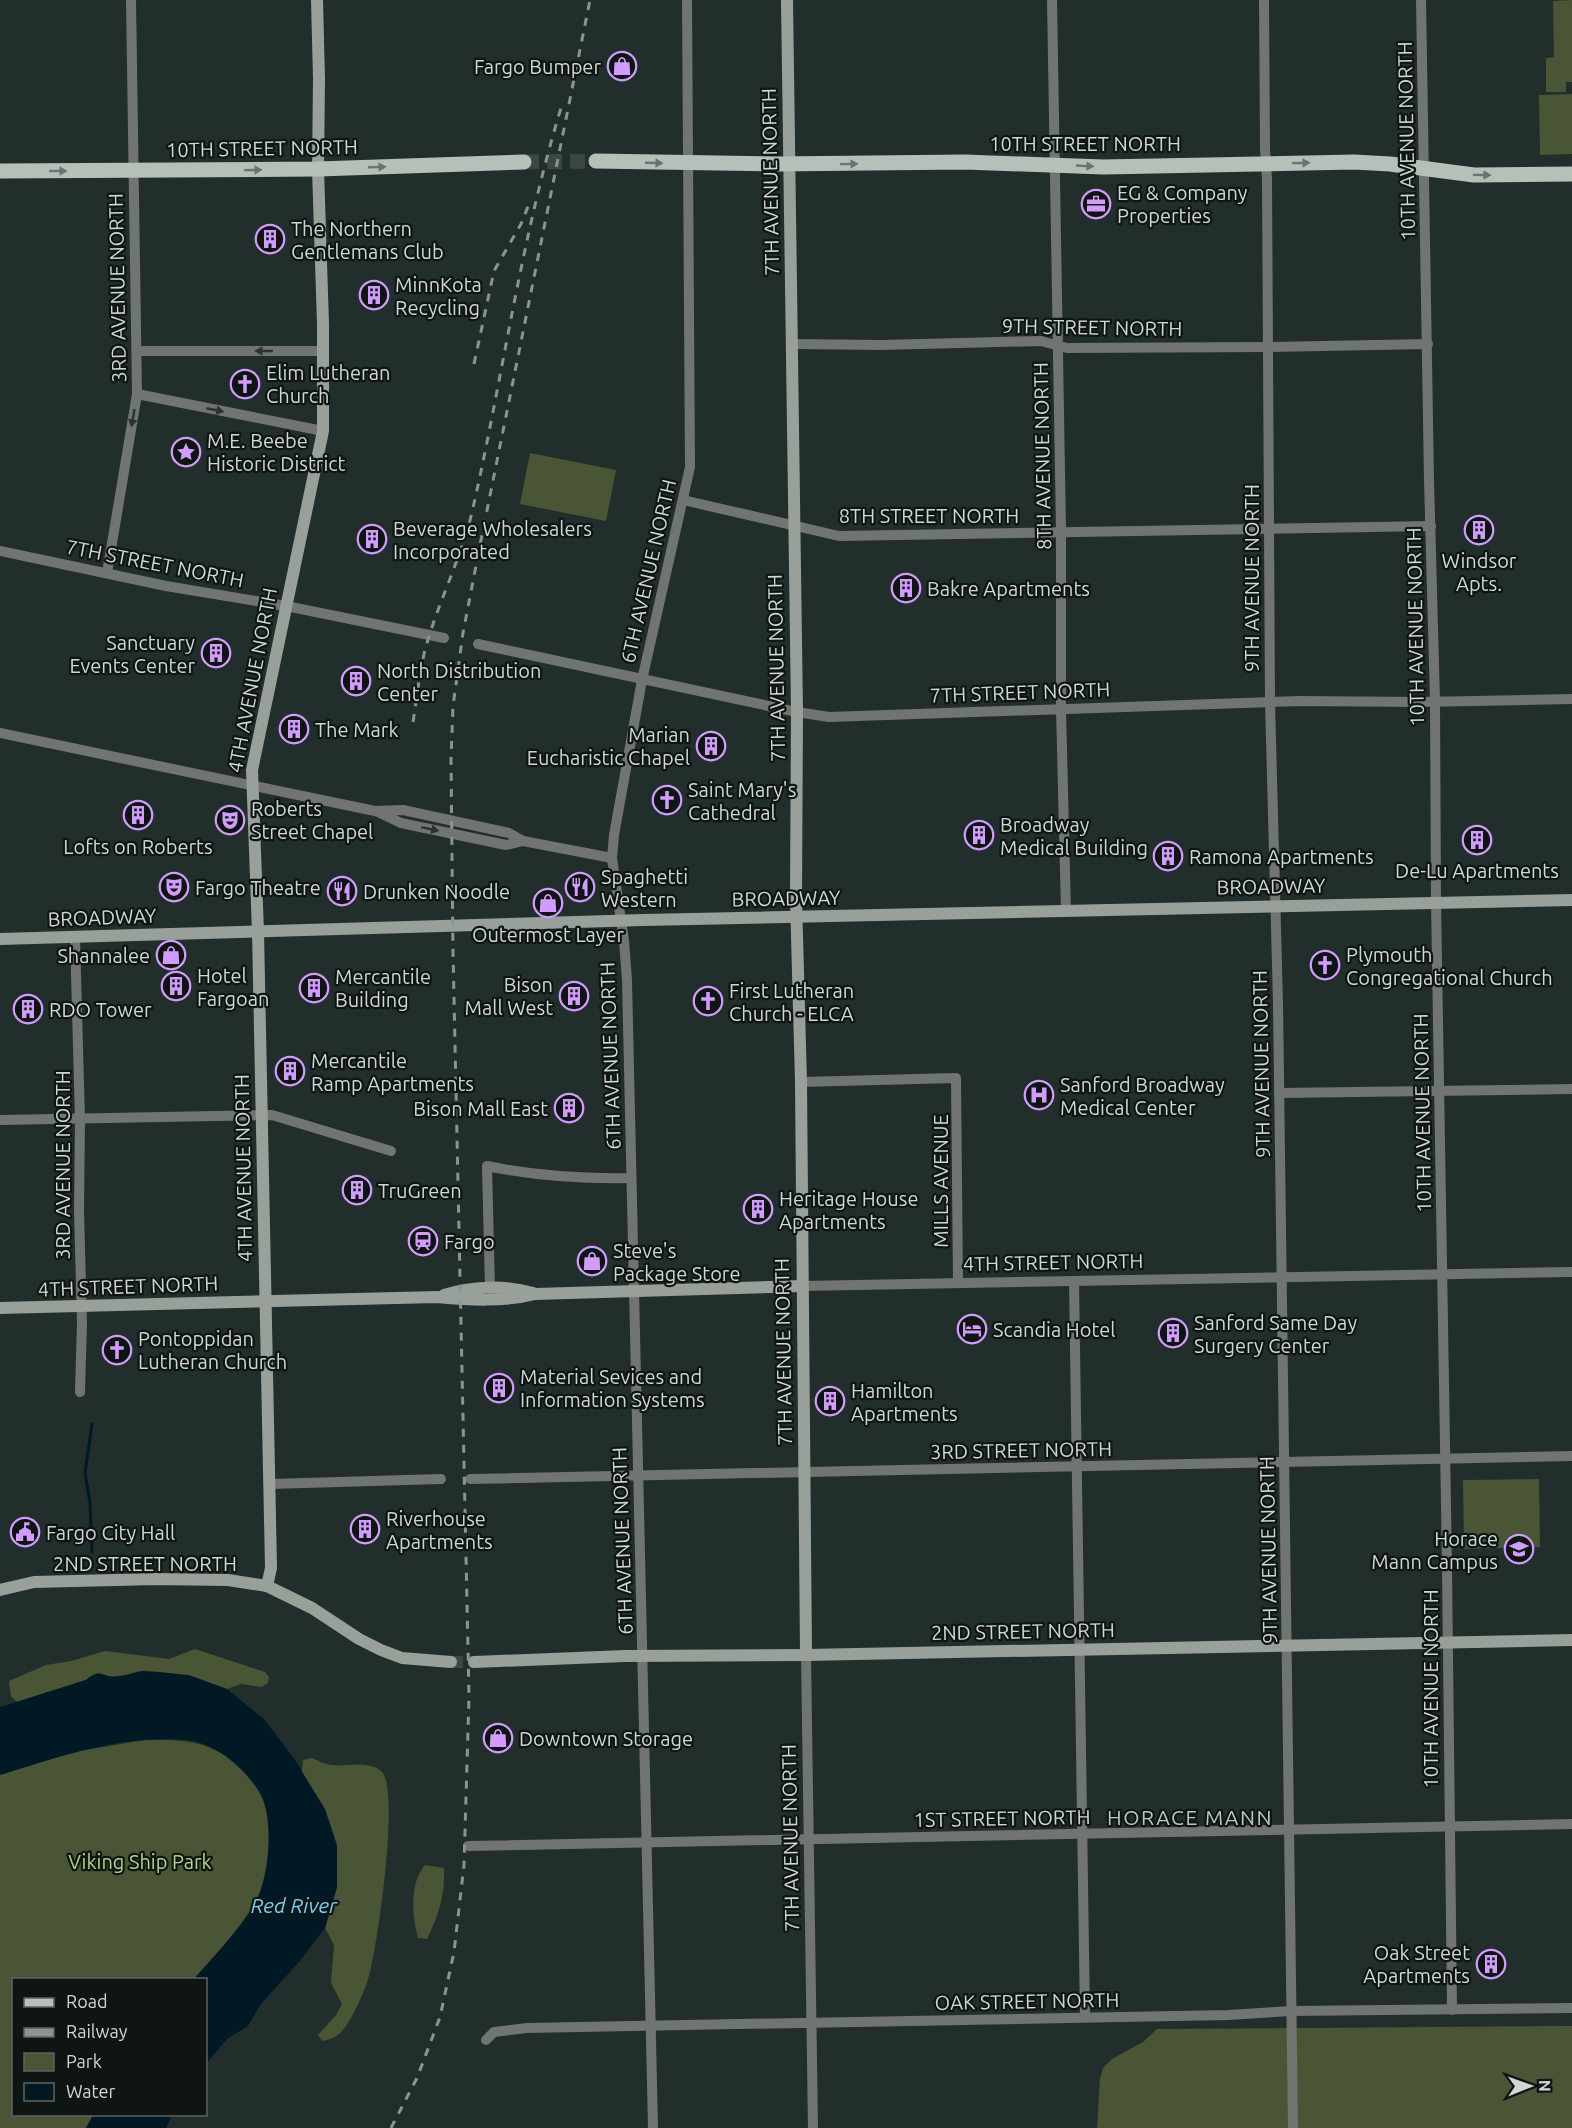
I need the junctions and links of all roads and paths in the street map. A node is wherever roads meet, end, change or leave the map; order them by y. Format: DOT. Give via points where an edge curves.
graph roads {
  1 [pos="131,0"];
  2 [pos="317,0"];
  3 [pos="687,0"];
  4 [pos="787,0"];
  5 [pos="1052,0"];
  6 [pos="1264,0"];
  7 [pos="1421,0"];
  8 [pos="596,161"];
  9 [pos="524,162"];
  10 [pos="688,164"];
  11 [pos="790,164"];
  12 [pos="1266,164"];
  13 [pos="1055,165"];
  14 [pos="318,169"];
  15 [pos="1424,169"];
  16 [pos="0,171"];
  17 [pos="133,171"];
  18 [pos="1572,174"];
  19 [pos="792,344"];
  20 [pos="1058,344"];
  21 [pos="1428,344"];
  22 [pos="1267,347"];
  23 [pos="137,351"];
  24 [pos="322,351"];
  25 [pos="137,394"];
  26 [pos="323,431"];
  27 [pos="683,500"];
  28 [pos="793,526"];
  29 [pos="1431,526"];
  30 [pos="1268,529"];
  31 [pos="1061,531"];
  32 [pos="0,551"];
  33 [pos="106,573"];
  34 [pos="286,606"];
  35 [pos="444,638"];
  36 [pos="478,644"];
  37 [pos="642,680"];
  38 [pos="1572,699"];
  39 [pos="1436,701"];
  40 [pos="1270,702"];
  41 [pos="1060,709"];
  42 [pos="797,712"];
  43 [pos="0,733"];
  44 [pos="253,786"];
  45 [pos="612,858"];
  46 [pos="1572,900"];
  47 [pos="1436,902"];
  48 [pos="1276,906"];
  49 [pos="1066,911"];
  50 [pos="797,918"];
  51 [pos="622,921"];
  52 [pos="258,932"];
  53 [pos="75,937"];
  54 [pos="0,939"];
  55 [pos="801,1082"];
  56 [pos="1572,1089"];
  57 [pos="1439,1091"];
  58 [pos="1279,1093"];
  59 [pos="261,1116"];
  60 [pos="0,1120"];
  61 [pos="80,1120"];
  62 [pos="391,1151"];
  63 [pos="631,1178"];
  64 [pos="1572,1272"];
  65 [pos="1442,1274"];
  66 [pos="1282,1277"];
  67 [pos="1074,1281"];
  68 [pos="958,1283"];
  69 [pos="802,1286"];
  70 [pos="490,1289"];
  71 [pos="633,1291"];
  72 [pos="535,1294"];
  73 [pos="437,1297"];
  74 [pos="266,1302"];
  75 [pos="81,1307"];
  76 [pos="0,1308"];
  77 [pos="80,1392"];
  78 [pos="1572,1456"];
  79 [pos="1445,1459"];
  80 [pos="1285,1461"];
  81 [pos="1078,1467"];
  82 [pos="804,1472"];
  83 [pos="638,1474"];
  84 [pos="441,1479"];
  85 [pos="470,1479"];
  86 [pos="270,1484"];
  87 [pos="267,1586"];
  88 [pos="0,1590"];
  89 [pos="1572,1640"];
  90 [pos="1447,1642"];
  91 [pos="1287,1645"];
  92 [pos="1081,1649"];
  93 [pos="806,1655"];
  94 [pos="643,1656"];
  95 [pos="451,1662"];
  96 [pos="474,1662"];
  97 [pos="1572,1824"];
  98 [pos="1449,1827"];
  99 [pos="1290,1830"];
  100 [pos="1083,1834"];
  101 [pos="810,1840"];
  102 [pos="647,1843"];
  103 [pos="468,1846"];
  104 [pos="1572,2008"];
  105 [pos="1452,2010"];
  106 [pos="1291,2011"];
  107 [pos="1085,2018"];
  108 [pos="812,2022"];
  109 [pos="652,2027"];
  110 [pos="486,2040"];
  111 [pos="655,2125"];
  112 [pos="813,2128"];
  113 [pos="1293,2128"];
  1 -- 17 [label="street, 3RD AVENUE NORTH"];
  2 -- 14 [label="street, 4TH AVENUE NORTH"];
  3 -- 10 [label="street, 6TH AVENUE NORTH"];
  4 -- 11 [label="street, 7TH AVENUE NORTH"];
  5 -- 13 [label="street, 8TH AVENUE NORTH"];
  6 -- 12 [label="street, 9TH AVENUE NORTH"];
  7 -- 15 [label="street, 10TH AVENUE NORTH"];
  8 -- 10 [label="main road, 10TH STREET NORTH, one-way"];
  14 -- 9 [label="main road, 10TH STREET NORTH, one-way"];
  10 -- 11 [label="main road, 10TH STREET NORTH"];
  10 -- 27 [label="street, 6TH AVENUE NORTH" via="690,467"];
  11 -- 13 [label="main road, 10TH STREET NORTH, one-way"];
  11 -- 19 [label="street, 7TH AVENUE NORTH"];
  13 -- 12 [label="main road, 10TH STREET NORTH, one-way"];
  12 -- 15 [label="main road, 10TH STREET NORTH, one-way" via="1354,162"];
  12 -- 22 [label="street, 9TH AVENUE NORTH"];
  13 -- 20 [label="street, 8TH AVENUE NORTH"];
  17 -- 14 [label="main road, 10TH STREET NORTH, one-way"];
  14 -- 24 [label="street, 4TH AVENUE NORTH"];
  15 -- 18 [label="main road, 10TH STREET NORTH, one-way" via="1474,175"];
  15 -- 21 [label="street, 10TH AVENUE NORTH"];
  16 -- 17 [label="main road, 10TH STREET NORTH, one-way"];
  17 -- 23 [label="street, 3RD AVENUE NORTH"];
  19 -- 20 [label="street, 9TH STREET NORTH"];
  19 -- 28 [label="street, 7TH AVENUE NORTH"];
  20 -- 22 [label="street, 9TH STREET NORTH" via="1067,348"];
  20 -- 31 [label="street, 8TH AVENUE NORTH"];
  21 -- 22 [label="street, 9TH STREET NORTH"];
  21 -- 29 [label="street, 10TH AVENUE NORTH"];
  22 -- 30 [label="street, 9TH AVENUE NORTH"];
  24 -- 23 [label="street, one-way"];
  23 -- 25 [label="street, 3RD AVENUE NORTH"];
  24 -- 26 [label="street, 4TH AVENUE NORTH"];
  25 -- 26 [label="street, one-way"];
  25 -- 33 [label="street, 3RD AVENUE NORTH, one-way"];
  26 -- 34 [label="street, 4TH AVENUE NORTH"];
  27 -- 28 [label="street, 8TH STREET NORTH"];
  27 -- 37 [label="street, 6TH AVENUE NORTH"];
  28 -- 31 [label="street, 8TH STREET NORTH" via="839,536"];
  28 -- 42 [label="street, 7TH AVENUE NORTH"];
  29 -- 30 [label="street, 8TH STREET NORTH"];
  29 -- 39 [label="street, 10TH AVENUE NORTH"];
  30 -- 31 [label="street, 8TH STREET NORTH"];
  30 -- 40 [label="street, 9TH AVENUE NORTH"];
  31 -- 41 [label="street, 8TH AVENUE NORTH"];
  32 -- 33 [label="street, 7TH STREET NORTH"];
  33 -- 34 [label="street, 7TH STREET NORTH"];
  34 -- 35 [label="street, 7TH STREET NORTH"];
  34 -- 44 [label="street, 4TH AVENUE NORTH" via="254,760"];
  36 -- 37 [label="street, 7TH STREET NORTH"];
  37 -- 42 [label="street, 7TH STREET NORTH"];
  37 -- 45 [label="street, 6TH AVENUE NORTH"];
  38 -- 39 [label="street, 7TH STREET NORTH"];
  39 -- 40 [label="street, 7TH STREET NORTH"];
  39 -- 47 [label="street, 10TH AVENUE NORTH"];
  40 -- 41 [label="street, 7TH STREET NORTH"];
  40 -- 48 [label="street, 9TH AVENUE NORTH"];
  41 -- 42 [label="street, 7TH STREET NORTH" via="829,717"];
  41 -- 49 [label="street, 8TH AVENUE NORTH"];
  42 -- 50 [label="street, 7TH AVENUE NORTH"];
  43 -- 44 [label="street"];
  44 -- 45 [label="street" via="375,811 403,810 509,833 523,841"];
  44 -- 52 [label="street, 4TH AVENUE NORTH"];
  45 -- 51 [label="street, 6TH AVENUE NORTH"];
  46 -- 47 [label="street, BROADWAY"];
  47 -- 48 [label="street, BROADWAY"];
  47 -- 57 [label="street, 10TH AVENUE NORTH"];
  48 -- 49 [label="street, BROADWAY"];
  48 -- 58 [label="street, 9TH AVENUE NORTH"];
  49 -- 50 [label="street, BROADWAY"];
  50 -- 51 [label="street, BROADWAY"];
  50 -- 55 [label="street, 7TH AVENUE NORTH"];
  51 -- 52 [label="street, BROADWAY"];
  51 -- 63 [label="street, 6TH AVENUE NORTH"];
  52 -- 53 [label="street, BROADWAY"];
  52 -- 59 [label="street, 4TH AVENUE NORTH"];
  53 -- 54 [label="street, BROADWAY"];
  53 -- 61 [label="street, 3RD AVENUE NORTH"];
  55 -- 68 [label="street, MILLS AVENUE" via="956,1078"];
  55 -- 69 [label="street, 7TH AVENUE NORTH"];
  56 -- 57 [label="street"];
  57 -- 58 [label="street"];
  57 -- 65 [label="street, 10TH AVENUE NORTH"];
  58 -- 66 [label="street, 9TH AVENUE NORTH"];
  59 -- 61 [label="street"];
  59 -- 62 [label="street" via="279,1117"];
  59 -- 74 [label="street, 4TH AVENUE NORTH"];
  60 -- 61 [label="street"];
  61 -- 75 [label="street, 3RD AVENUE NORTH"];
  63 -- 70 [label="street" via="571,1178 487,1166"];
  63 -- 71 [label="street, 6TH AVENUE NORTH"];
  64 -- 65 [label="street, 4TH STREET NORTH"];
  65 -- 66 [label="street, 4TH STREET NORTH"];
  65 -- 79 [label="street, 10TH AVENUE NORTH"];
  66 -- 67 [label="street, 4TH STREET NORTH"];
  66 -- 80 [label="street, 9TH AVENUE NORTH"];
  67 -- 68 [label="street, 4TH STREET NORTH"];
  67 -- 81 [label="street"];
  68 -- 69 [label="street, 4TH STREET NORTH"];
  69 -- 71 [label="street, 4TH STREET NORTH"];
  69 -- 82 [label="street, 7TH AVENUE NORTH"];
  70 -- 72 [label="street, 4TH STREET NORTH" via="519,1288"];
  70 -- 73 [label="street, 4TH STREET NORTH" via="460,1290"];
  71 -- 72 [label="street, 4TH STREET NORTH"];
  71 -- 83 [label="street, 6TH AVENUE NORTH"];
  72 -- 73 [label="street, 4TH STREET NORTH" via="519,1298"];
  73 -- 74 [label="street, 4TH STREET NORTH"];
  74 -- 75 [label="street, 4TH STREET NORTH"];
  74 -- 86 [label="street, 4TH AVENUE NORTH"];
  75 -- 76 [label="street, 4TH STREET NORTH"];
  75 -- 77 [label="street, 3RD AVENUE NORTH"];
  78 -- 79 [label="street, 3RD STREET NORTH"];
  79 -- 80 [label="street, 3RD STREET NORTH"];
  79 -- 90 [label="street, 10TH AVENUE NORTH"];
  80 -- 81 [label="street, 3RD STREET NORTH"];
  80 -- 91 [label="street, 9TH AVENUE NORTH"];
  81 -- 82 [label="street, 3RD STREET NORTH"];
  81 -- 92 [label="street"];
  82 -- 83 [label="street, 3RD STREET NORTH"];
  82 -- 93 [label="street, 7TH AVENUE NORTH"];
  83 -- 85 [label="street, 3RD STREET NORTH"];
  83 -- 94 [label="street, 6TH AVENUE NORTH"];
  84 -- 86 [label="street"];
  86 -- 87 [label="street, 4TH AVENUE NORTH" via="271,1568"];
  87 -- 88 [label="street, 2ND STREET NORTH" via="228,1580 156,1579 34,1582"];
  87 -- 95 [label="street, 2ND STREET NORTH" via="381,1650 402,1658"];
  89 -- 90 [label="street, 2ND STREET NORTH"];
  90 -- 91 [label="street, 2ND STREET NORTH"];
  90 -- 98 [label="street, 10TH AVENUE NORTH"];
  91 -- 92 [label="street, 2ND STREET NORTH"];
  91 -- 99 [label="street, 9TH AVENUE NORTH"];
  92 -- 93 [label="street, 2ND STREET NORTH"];
  92 -- 100 [label="street"];
  93 -- 94 [label="street, 2ND STREET NORTH"];
  93 -- 101 [label="street, 7TH AVENUE NORTH"];
  94 -- 96 [label="street, 2ND STREET NORTH"];
  94 -- 102 [label="street, 6TH AVENUE NORTH"];
  97 -- 98 [label="street, 1ST STREET NORTH"];
  98 -- 99 [label="street, 1ST STREET NORTH"];
  98 -- 105 [label="street, 10TH AVENUE NORTH"];
  99 -- 100 [label="street, 1ST STREET NORTH"];
  99 -- 106 [label="street, 9TH AVENUE NORTH"];
  100 -- 101 [label="street, 1ST STREET NORTH"];
  100 -- 107 [label="street"];
  101 -- 102 [label="street, 1ST STREET NORTH"];
  101 -- 108 [label="street, 7TH AVENUE NORTH"];
  102 -- 103 [label="street, 1ST STREET NORTH"];
  102 -- 109 [label="street, 6TH AVENUE NORTH"];
  104 -- 105 [label="street, OAK STREET NORTH"];
  105 -- 106 [label="street, OAK STREET NORTH"];
  106 -- 107 [label="street, OAK STREET NORTH"];
  106 -- 113 [label="street, 9TH AVENUE NORTH"];
  107 -- 108 [label="street, OAK STREET NORTH"];
  108 -- 109 [label="street, OAK STREET NORTH"];
  108 -- 112 [label="street, 7TH AVENUE NORTH"];
  109 -- 110 [label="street, OAK STREET NORTH" via="527,2028 494,2032"];
  109 -- 111 [label="street, 6TH AVENUE NORTH"];
}
